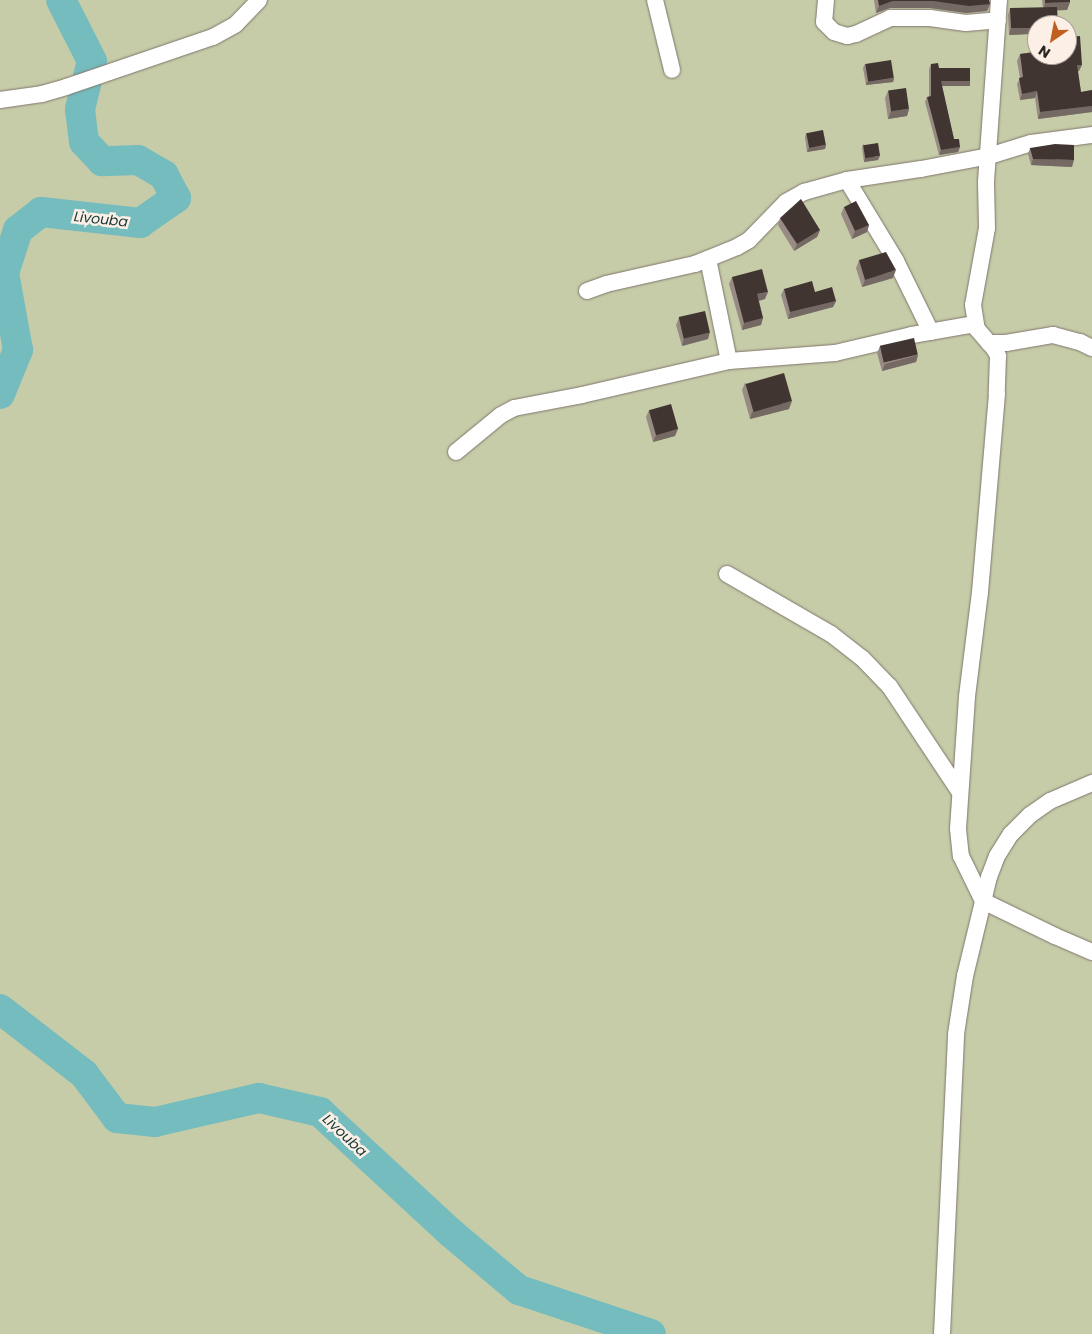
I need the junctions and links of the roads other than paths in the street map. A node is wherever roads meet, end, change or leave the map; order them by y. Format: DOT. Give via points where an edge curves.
graph roads {
  1 [pos="259,0"];
  2 [pos="655,0"];
  3 [pos="826,0"];
  4 [pos="998,0"];
  5 [pos="998,20"];
  6 [pos="672,70"];
  7 [pos="0,100"];
  8 [pos="1092,135"];
  9 [pos="989,156"];
  10 [pos="847,180"];
  11 [pos="708,259"];
  12 [pos="587,291"];
  13 [pos="975,324"];
  14 [pos="931,332"];
  15 [pos="989,342"];
  16 [pos="1092,348"];
  17 [pos="729,361"];
  18 [pos="456,452"];
  19 [pos="727,574"];
  20 [pos="1092,783"];
  21 [pos="959,791"];
  22 [pos="983,901"];
  23 [pos="1092,952"];
  24 [pos="942,1334"];
  1 -- 7 [label="street" via="236,24 213,37 66,87"];
  2 -- 6 [label="street"];
  3 -- 5 [label="street" via="824,22 834,32 847,36 890,18 930,18 966,23"];
  4 -- 5 [label="street"];
  5 -- 9 [label="street"];
  8 -- 9 [label="street" via="1031,143"];
  9 -- 10 [label="street"];
  9 -- 13 [label="street" via="987,228 973,305"];
  10 -- 11 [label="street" via="804,192 772,215 749,240"];
  10 -- 14 [label="street" via="896,260"];
  11 -- 12 [label="street"];
  11 -- 17 [label="street"];
  13 -- 14 [label="street"];
  13 -- 15 [label="street"];
  14 -- 17 [label="street" via="835,353"];
  15 -- 16 [label="street" via="1006,343 1054,335"];
  15 -- 21 [label="street" via="998,356 997,394"];
  17 -- 18 [label="street" via="514,408"];
  19 -- 21 [label="street" via="831,634 862,658 890,688"];
  20 -- 22 [label="street" via="1050,801 1011,834 997,856"];
  21 -- 22 [label="street" via="961,856"];
  22 -- 23 [label="street"];
  22 -- 24 [label="street" via="965,976 956,1034"];
}
